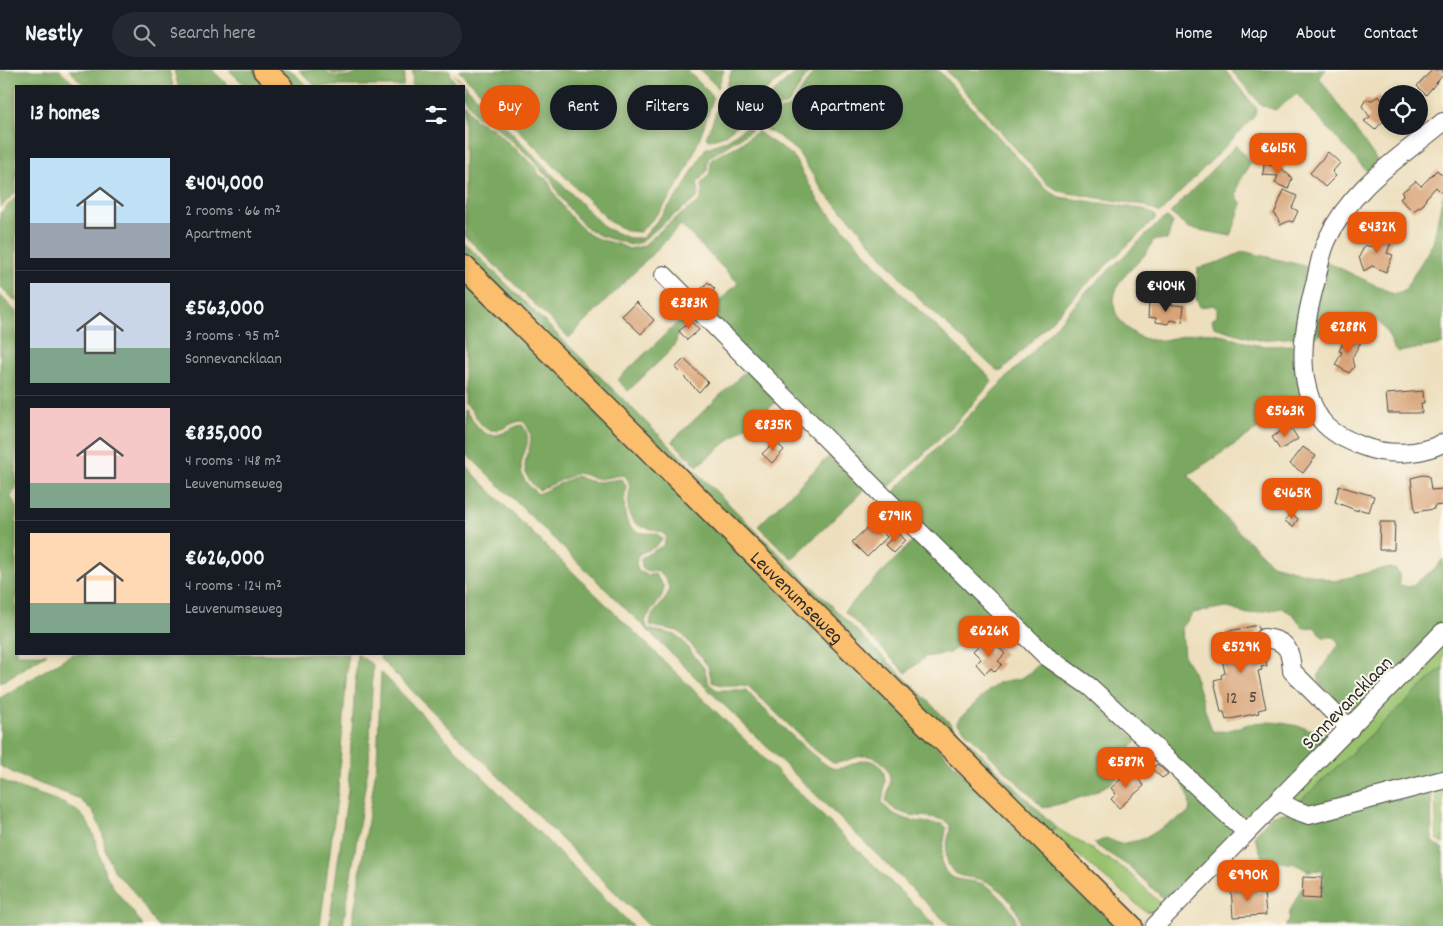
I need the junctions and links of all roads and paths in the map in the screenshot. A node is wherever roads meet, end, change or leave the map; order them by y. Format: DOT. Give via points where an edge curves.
graph roads {
  1 [pos="264,70"];
  2 [pos="280,85"];
  3 [pos="1443,122"];
  4 [pos="465,268"];
  5 [pos="664,275"];
  6 [pos="1443,443"];
  7 [pos="1443,632"];
  8 [pos="1264,638"];
  9 [pos="1350,729"];
  10 [pos="1443,780"];
  11 [pos="1278,801"];
  12 [pos="1246,832"];
  13 [pos="1131,926"];
  14 [pos="1155,926"];
  1 -- 2 [label="main road"];
  3 -- 6 [label="street" via="1360,190 1341,216 1321,256 1304,343 1309,396 1333,432 1373,451 1413,451"];
  4 -- 13 [label="main road, Leuvenumseweg"];
  5 -- 12 [label="street" via="1046,656 1090,687"];
  7 -- 9 [label="street, Sonnevancklaan"];
  8 -- 9 [label="street" via="1277,640 1291,654 1292,671"];
  9 -- 11 [label="street, Sonnevancklaan"];
  10 -- 11 [label="street" via="1309,815"];
  11 -- 12 [label="street, Sonnevancklaan"];
  12 -- 14 [label="street, Sonnevancklaan"];
}
